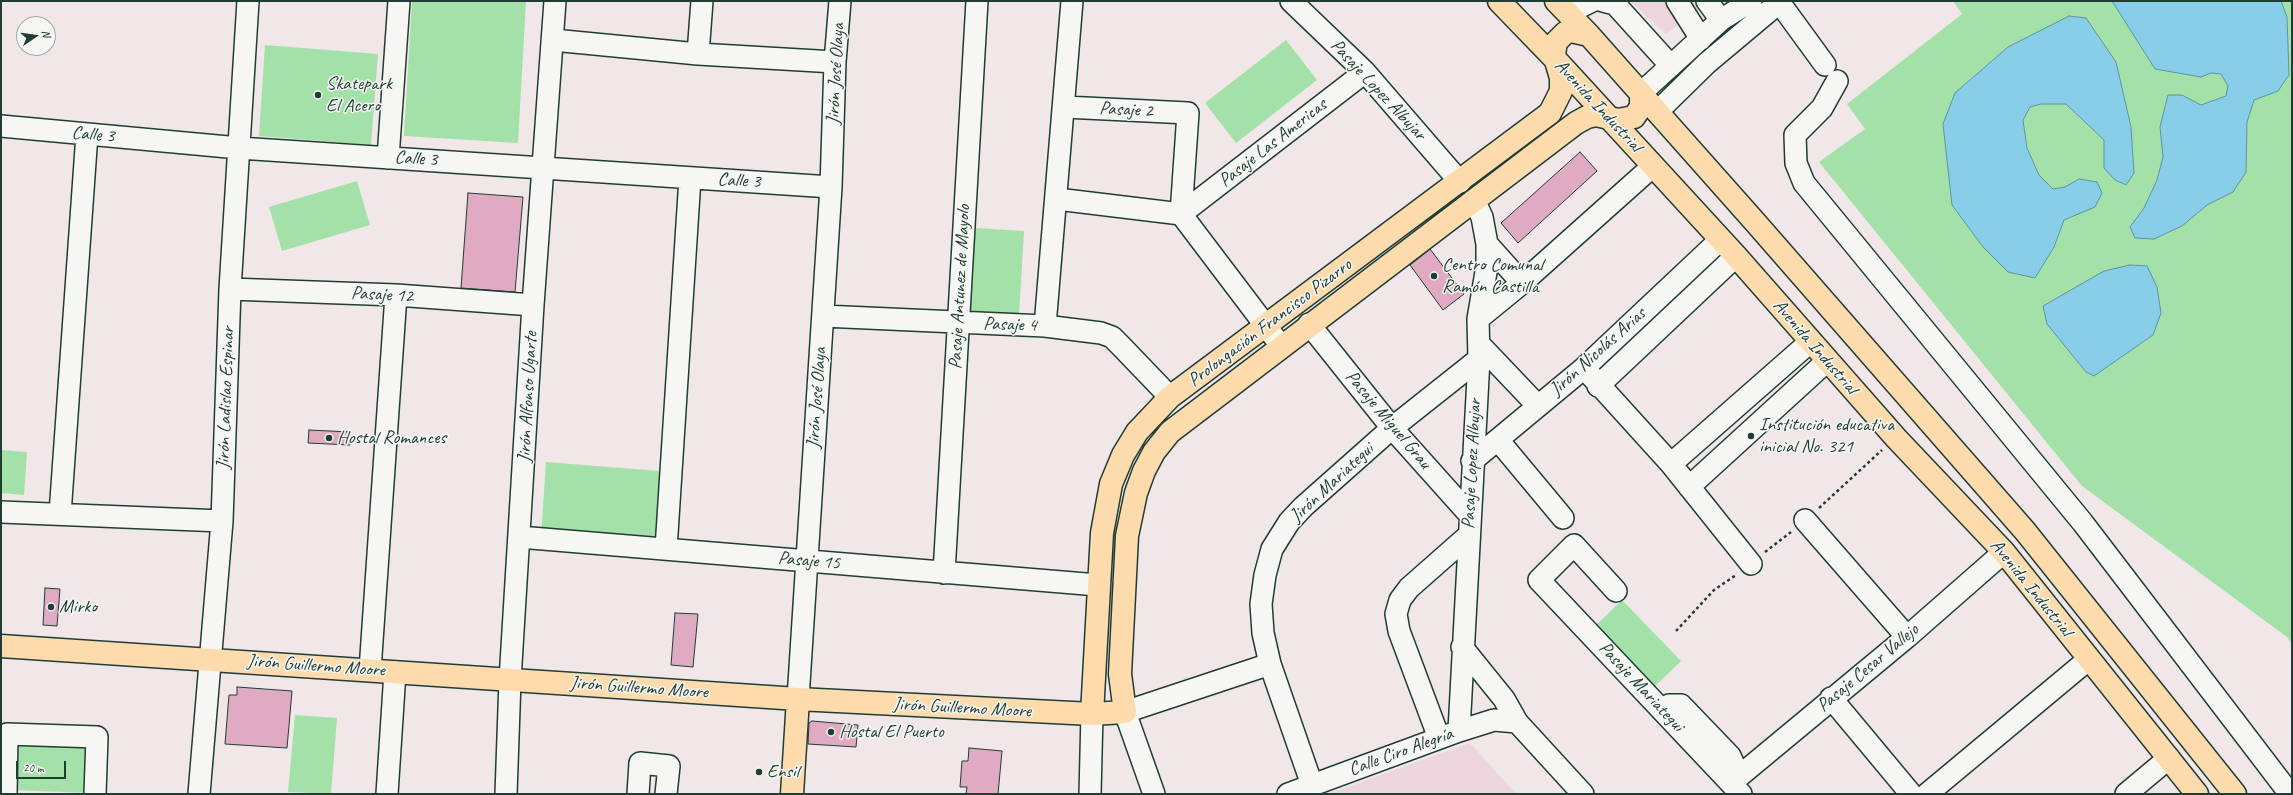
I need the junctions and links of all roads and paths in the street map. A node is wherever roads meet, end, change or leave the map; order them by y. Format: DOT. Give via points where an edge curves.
graph roads {
  1 [pos="248,1"];
  2 [pos="399,1"];
  3 [pos="556,1"];
  4 [pos="702,1"];
  5 [pos="840,1"];
  6 [pos="977,1"];
  7 [pos="1072,1"];
  8 [pos="1291,1"];
  9 [pos="1499,1"];
  10 [pos="1592,1"];
  11 [pos="1603,1"];
  12 [pos="1677,1"];
  13 [pos="1707,1"];
  14 [pos="1751,1"];
  15 [pos="1780,2"];
  16 [pos="1562,7"];
  17 [pos="1721,20"];
  18 [pos="1589,36"];
  19 [pos="1701,39"];
  20 [pos="553,40"];
  21 [pos="698,54"];
  22 [pos="1556,60"];
  23 [pos="835,62"];
  24 [pos="1671,66"];
  25 [pos="1365,72"];
  26 [pos="1642,93"];
  27 [pos="1065,107"];
  28 [pos="1658,112"];
  29 [pos="1608,117"];
  30 [pos="1,126"];
  31 [pos="87,134"];
  32 [pos="239,148"];
  33 [pos="388,158"];
  34 [pos="1653,166"];
  35 [pos="543,168"];
  36 [pos="690,178"];
  37 [pos="1460,182"];
  38 [pos="831,187"];
  39 [pos="1057,199"];
  40 [pos="1474,200"];
  41 [pos="1181,214"];
  42 [pos="1720,240"];
  43 [pos="1487,244"];
  44 [pos="1736,256"];
  45 [pos="1522,283"];
  46 [pos="230,289"];
  47 [pos="396,295"];
  48 [pos="533,305"];
  49 [pos="823,316"];
  50 [pos="1478,319"];
  51 [pos="957,323"];
  52 [pos="1309,324"];
  53 [pos="1045,326"];
  54 [pos="1266,326"];
  55 [pos="1810,342"];
  56 [pos="1281,346"];
  57 [pos="1479,352"];
  58 [pos="1827,361"];
  59 [pos="1584,368"];
  60 [pos="1598,386"];
  61 [pos="1170,397"];
  62 [pos="1538,406"];
  63 [pos="1392,428"];
  64 [pos="1896,438"];
  65 [pos="1498,440"];
  66 [pos="1472,462"];
  67 [pos="1671,464"];
  68 [pos="1689,486"];
  69 [pos="1,512"];
  70 [pos="60,514"];
  71 [pos="1469,514"];
  72 [pos="1563,518"];
  73 [pos="1805,520"];
  74 [pos="222,521"];
  75 [pos="1468,536"];
  76 [pos="519,537"];
  77 [pos="666,549"];
  78 [pos="2004,552"];
  79 [pos="807,561"];
  80 [pos="1751,564"];
  81 [pos="944,572"];
  82 [pos="1098,585"];
  83 [pos="1616,591"];
  84 [pos="1676,631"];
  85 [pos="1907,637"];
  86 [pos="1,646"];
  87 [pos="1462,647"];
  88 [pos="210,659"];
  89 [pos="2089,659"];
  90 [pos="1270,664"];
  91 [pos="370,670"];
  92 [pos="395,672"];
  93 [pos="510,680"];
  94 [pos="1831,698"];
  95 [pos="798,699"];
  96 [pos="1125,712"];
  97 [pos="1092,714"];
  98 [pos="1517,722"];
  99 [pos="1459,731"];
  100 [pos="1438,738"];
  101 [pos="2169,758"];
  102 [pos="1737,784"];
  103 [pos="1312,785"];
  104 [pos="6,794"];
  105 [pos="95,794"];
  106 [pos="199,794"];
  107 [pos="387,794"];
  108 [pos="506,794"];
  109 [pos="638,794"];
  110 [pos="666,794"];
  111 [pos="792,794"];
  112 [pos="1090,794"];
  113 [pos="1154,794"];
  114 [pos="1288,794"];
  115 [pos="1583,794"];
  116 [pos="1911,794"];
  117 [pos="1927,794"];
  118 [pos="2126,794"];
  119 [pos="2197,794"];
  120 [pos="2235,794"];
  121 [pos="2290,794"];
  1 -- 32 [label="street, Jirón Ladislao Espinar"];
  2 -- 33 [label="street"];
  3 -- 20 [label="street, Jirón Alfonso Ugarte"];
  4 -- 21 [label="street"];
  5 -- 23 [label="street, Jirón José Olaya"];
  6 -- 51 [label="street, Pasaje Antunez de Mayolo"];
  7 -- 27 [label="street"];
  8 -- 25 [label="street, Pasaje Lopez Albujar"];
  9 -- 22 [label="main road, Avenida Industrial"];
  10 -- 16 [label="street"];
  11 -- 24 [label="street" via="1615,4"];
  12 -- 19 [label="street"];
  13 -- 17 [label="street"];
  14 -- 17 [label="street"];
  15 -- 28 [label="street" via="1707,63"];
  15 -- 121 [label="street" via="1831,73 1822,108 1795,135 1796,163 1804,183 2083,523"];
  16 -- 18 [label="main road, Avenida Industrial"];
  17 -- 19 [label="street"];
  18 -- 22 [label="main road, Prolongación Francisco Pizarro" via="1577,31 1565,33 1556,42"];
  18 -- 26 [label="main road, Avenida Industrial"];
  19 -- 24 [label="street"];
  20 -- 21 [label="street"];
  20 -- 35 [label="street, Jirón Alfonso Ugarte"];
  21 -- 23 [label="street"];
  22 -- 29 [label="main road, Avenida Industrial"];
  22 -- 37 [label="main road, Prolongación Francisco Pizarro" via="1562,78 1560,91 1550,113"];
  23 -- 38 [label="street, Jirón José Olaya"];
  24 -- 26 [label="street"];
  25 -- 37 [label="street, Pasaje Lopez Albujar"];
  25 -- 41 [label="street, Pasaje Las Americas"];
  26 -- 28 [label="main road, Avenida Industrial"];
  26 -- 29 [label="main road, Prolongación Francisco Pizarro" via="1642,107 1634,117 1618,120"];
  27 -- 39 [label="street"];
  27 -- 41 [label="street, Pasaje 2" via="1188,113"];
  28 -- 120 [label="main road, Avenida Industrial" via="2025,531"];
  29 -- 34 [label="main road, Avenida Industrial"];
  29 -- 40 [label="main road, Prolongación Francisco Pizarro" via="1587,117 1576,123"];
  30 -- 31 [label="street, Calle 3"];
  31 -- 32 [label="street, Calle 3"];
  31 -- 70 [label="street"];
  32 -- 33 [label="street, Calle 3"];
  32 -- 46 [label="street, Jirón Ladislao Espinar"];
  33 -- 35 [label="street, Calle 3"];
  34 -- 42 [label="main road, Avenida Industrial"];
  34 -- 45 [label="street"];
  35 -- 36 [label="street, Calle 3"];
  35 -- 48 [label="street, Jirón Alfonso Ugarte"];
  36 -- 38 [label="street, Calle 3"];
  36 -- 77 [label="street"];
  37 -- 54 [label="main road, Prolongación Francisco Pizarro"];
  38 -- 49 [label="street, Jirón José Olaya"];
  39 -- 41 [label="street"];
  39 -- 53 [label="street"];
  40 -- 43 [label="street, Pasaje Lopez Albujar" via="1482,217"];
  40 -- 52 [label="main road, Prolongación Francisco Pizarro"];
  41 -- 54 [label="street"];
  42 -- 44 [label="main road, Avenida Industrial"];
  42 -- 59 [label="street, Jirón Nicolás Arias"];
  43 -- 45 [label="street"];
  43 -- 50 [label="street, Pasaje Lopez Albujar" via="1487,266"];
  44 -- 55 [label="main road, Avenida Industrial"];
  44 -- 60 [label="street, Jirón Nicolás Arias"];
  45 -- 50 [label="street"];
  46 -- 47 [label="street, Pasaje 12"];
  46 -- 74 [label="street, Jirón Ladislao Espinar"];
  47 -- 48 [label="street, Pasaje 12"];
  47 -- 91 [label="street"];
  48 -- 76 [label="street, Jirón Alfonso Ugarte"];
  49 -- 51 [label="street, Pasaje 4"];
  49 -- 79 [label="street, Jirón José Olaya"];
  50 -- 57 [label="street, Pasaje Lopez Albujar"];
  51 -- 53 [label="street, Pasaje 4"];
  51 -- 81 [label="street, Pasaje Antunez de Mayolo"];
  52 -- 56 [label="main road, Prolongación Francisco Pizarro"];
  52 -- 63 [label="street, Pasaje Miguel Grau"];
  53 -- 61 [label="street, Pasaje 4" via="1101,333 1112,338"];
  54 -- 56 [label="street"];
  54 -- 61 [label="main road, Prolongación Francisco Pizarro"];
  55 -- 58 [label="main road, Avenida Industrial"];
  55 -- 67 [label="street"];
  56 -- 96 [label="main road, Prolongación Francisco Pizarro" via="1170,432 1154,452 1144,471 1136,493 1127,536 1120,674"];
  57 -- 62 [label="street"];
  57 -- 63 [label="street, Jirón Mariategui"];
  57 -- 66 [label="street, Pasaje Lopez Albujar"];
  58 -- 64 [label="main road, Avenida Industrial"];
  58 -- 68 [label="street"];
  59 -- 60 [label="street"];
  59 -- 62 [label="street, Jirón Nicolás Arias"];
  60 -- 67 [label="street"];
  61 -- 82 [label="main road, Prolongación Francisco Pizarro" via="1137,432 1123,455 1111,484 1102,533"];
  62 -- 65 [label="street, Jirón Nicolás Arias"];
  63 -- 71 [label="street, Pasaje Miguel Grau"];
  63 -- 90 [label="street, Jirón Mariategui" via="1303,507 1289,522 1272,549 1261,604 1263,633"];
  64 -- 73 [label="path"];
  64 -- 78 [label="main road, Avenida Industrial"];
  65 -- 66 [label="street, Jirón Nicolás Arias"];
  65 -- 72 [label="street"];
  66 -- 71 [label="street, Pasaje Lopez Albujar"];
  67 -- 68 [label="street"];
  68 -- 80 [label="street"];
  69 -- 70 [label="street"];
  70 -- 74 [label="street"];
  71 -- 75 [label="street, Pasaje Lopez Albujar"];
  73 -- 80 [label="path"];
  73 -- 85 [label="street"];
  74 -- 88 [label="street, Jirón Ladislao Espinar"];
  75 -- 87 [label="street, Pasaje Lopez Albujar"];
  75 -- 100 [label="street" via="1409,588 1400,600 1396,614 1399,631"];
  76 -- 77 [label="street, Pasaje 15"];
  76 -- 93 [label="street, Jirón Alfonso Ugarte"];
  77 -- 79 [label="street, Pasaje 15"];
  78 -- 85 [label="street, Pasaje Cesar Vallejo"];
  78 -- 89 [label="main road, Avenida Industrial"];
  79 -- 81 [label="street, Pasaje 15"];
  79 -- 95 [label="street, Jirón José Olaya"];
  80 -- 84 [label="path" via="1714,590"];
  81 -- 82 [label="street, Pasaje 15"];
  82 -- 97 [label="main road, Prolongación Francisco Pizarro"];
  83 -- 102 [label="street, Pasaje Mariategui" via="1574,545 1539,580 1662,710"];
  85 -- 94 [label="street, Pasaje Cesar Vallejo"];
  86 -- 88 [label="main road, Jirón Guillermo Moore"];
  87 -- 98 [label="street" via="1504,699"];
  87 -- 99 [label="street, Pasaje Lopez Albujar"];
  88 -- 91 [label="main road, Jirón Guillermo Moore"];
  88 -- 106 [label="street, Jirón Ladislao Espinar"];
  89 -- 101 [label="main road, Avenida Industrial"];
  89 -- 117 [label="street"];
  90 -- 96 [label="street, Jirón Guillermo Moore"];
  90 -- 103 [label="street, Jirón Mariategui"];
  91 -- 92 [label="main road, Jirón Guillermo Moore"];
  92 -- 93 [label="main road, Jirón Guillermo Moore"];
  92 -- 107 [label="street"];
  93 -- 95 [label="main road, Jirón Guillermo Moore"];
  93 -- 108 [label="street, Jirón Alfonso Ugarte"];
  94 -- 102 [label="street, Pasaje Cesar Vallejo"];
  94 -- 116 [label="street"];
  95 -- 97 [label="main road, Jirón Guillermo Moore"];
  95 -- 111 [label="main road, Jirón José Olaya"];
  96 -- 97 [label="main road, Jirón Guillermo Moore"];
  96 -- 113 [label="street"];
  97 -- 112 [label="street"];
  98 -- 99 [label="street, Calle Ciro Alegría" via="1494,720"];
  98 -- 115 [label="street"];
  99 -- 100 [label="street, Calle Ciro Alegría"];
  100 -- 103 [label="street, Calle Ciro Alegría"];
  101 -- 118 [label="street"];
  101 -- 119 [label="main road, Avenida Industrial"];
  103 -- 114 [label="street, Calle Ciro Alegría"];
  104 -- 105 [label="street" via="7,734 97,737"];
  109 -- 110 [label="street" via="640,763 669,766"];
}
